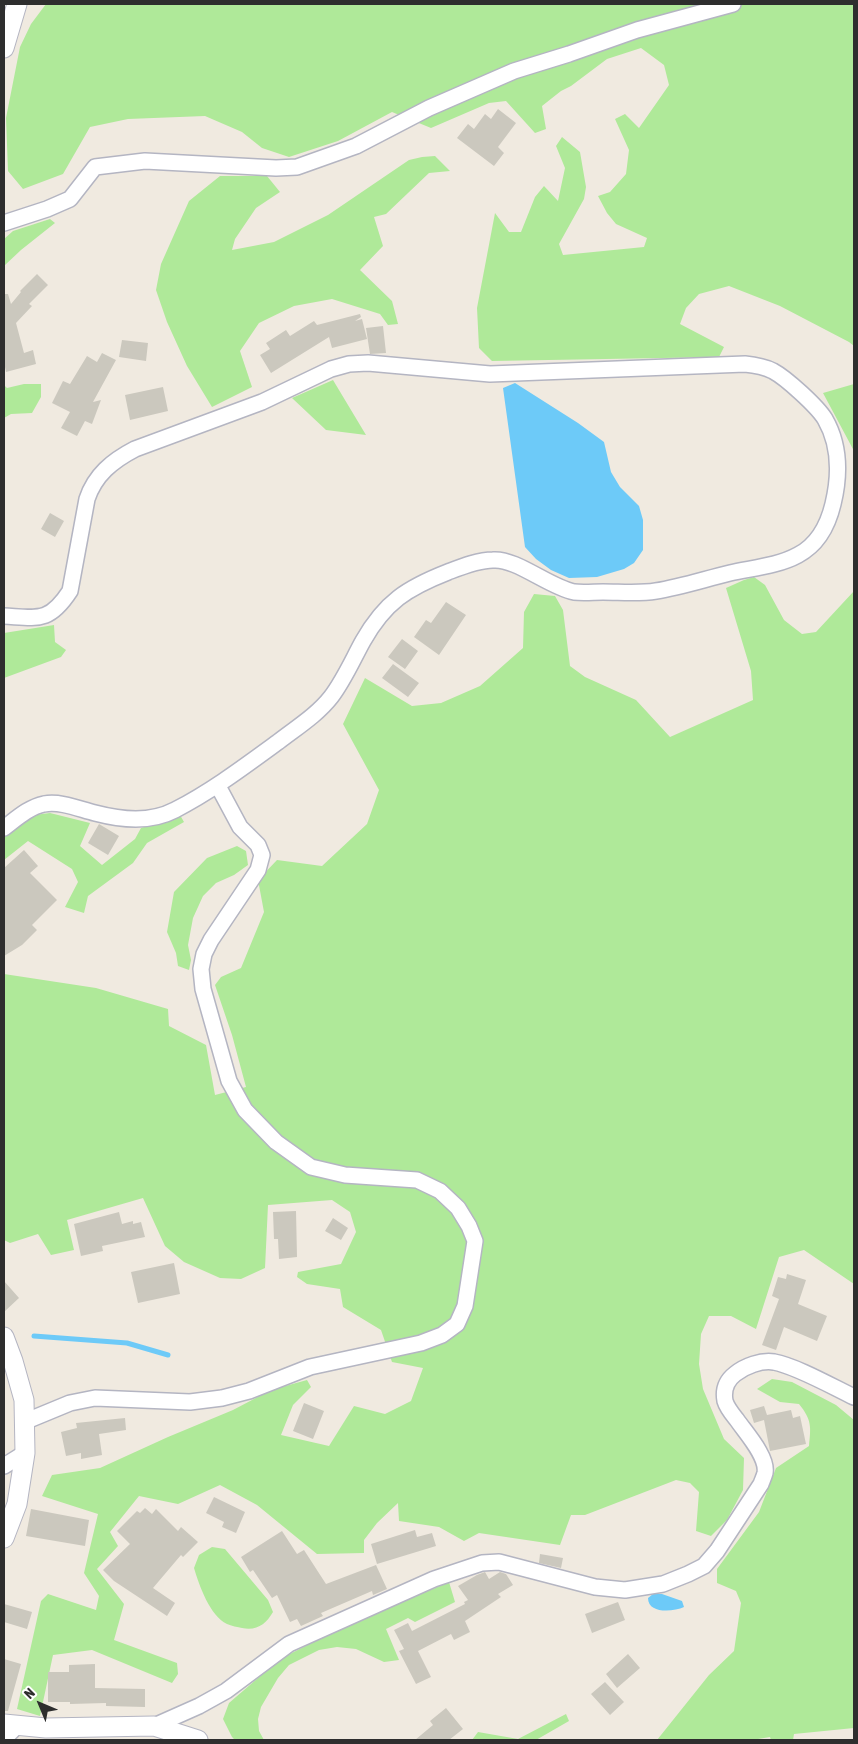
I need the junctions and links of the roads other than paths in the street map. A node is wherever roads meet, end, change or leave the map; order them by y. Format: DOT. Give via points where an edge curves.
graph roads {
  1 [pos="17,4"];
  2 [pos="733,4"];
  3 [pos="4,48"];
  4 [pos="4,223"];
  5 [pos="4,616"];
  6 [pos="218,786"];
  7 [pos="4,828"];
  8 [pos="4,1337"];
  9 [pos="854,1397"];
  10 [pos="24,1422"];
  11 [pos="25,1453"];
  12 [pos="4,1466"];
  13 [pos="4,1538"];
  14 [pos="11,1725"];
  15 [pos="154,1726"];
  16 [pos="4,1740"];
  17 [pos="198,1740"];
  1 -- 3 [label="street"];
  2 -- 4 [label="street" via="637,30 514,71 429,108 356,146 297,167 145,161 95,167 70,199"];
  5 -- 6 [label="street" via="31,619 50,614 61,604 70,591 90,488 115,459 262,402 340,366 368,363 490,374 745,364 774,371 822,414 830,427 838,460 833,506 825,528 814,544 798,555 778,563 654,592 574,592 495,559 448,572 416,587 385,608 331,697 311,717"];
  6 -- 7 [label="street" via="172,812 152,817 132,820 77,807 44,804 32,808"];
  6 -- 10 [label="street" via="240,827 258,845 262,855 258,870 211,940 201,969 203,989 229,1081 245,1110 276,1142 311,1167 345,1175 416,1180 440,1191 458,1208 475,1242 465,1306 457,1324 442,1335 421,1343 310,1367 249,1391 190,1402 95,1398 70,1403"];
  8 -- 10 [label="street" via="24,1400"];
  9 -- 15 [label="street" via="773,1362 742,1368 731,1377 726,1384 725,1401 756,1446 765,1472 761,1484 717,1551 704,1566 688,1574 662,1584 625,1590 595,1587 499,1562 482,1563 434,1579 289,1644 226,1691"];
  10 -- 11 [label="street"];
  11 -- 12 [label="street"];
  11 -- 13 [label="street" via="17,1504"];
  14 -- 15 [label="street" via="46,1728"];
  14 -- 16 [label="street"];
  15 -- 17 [label="street"];
}
